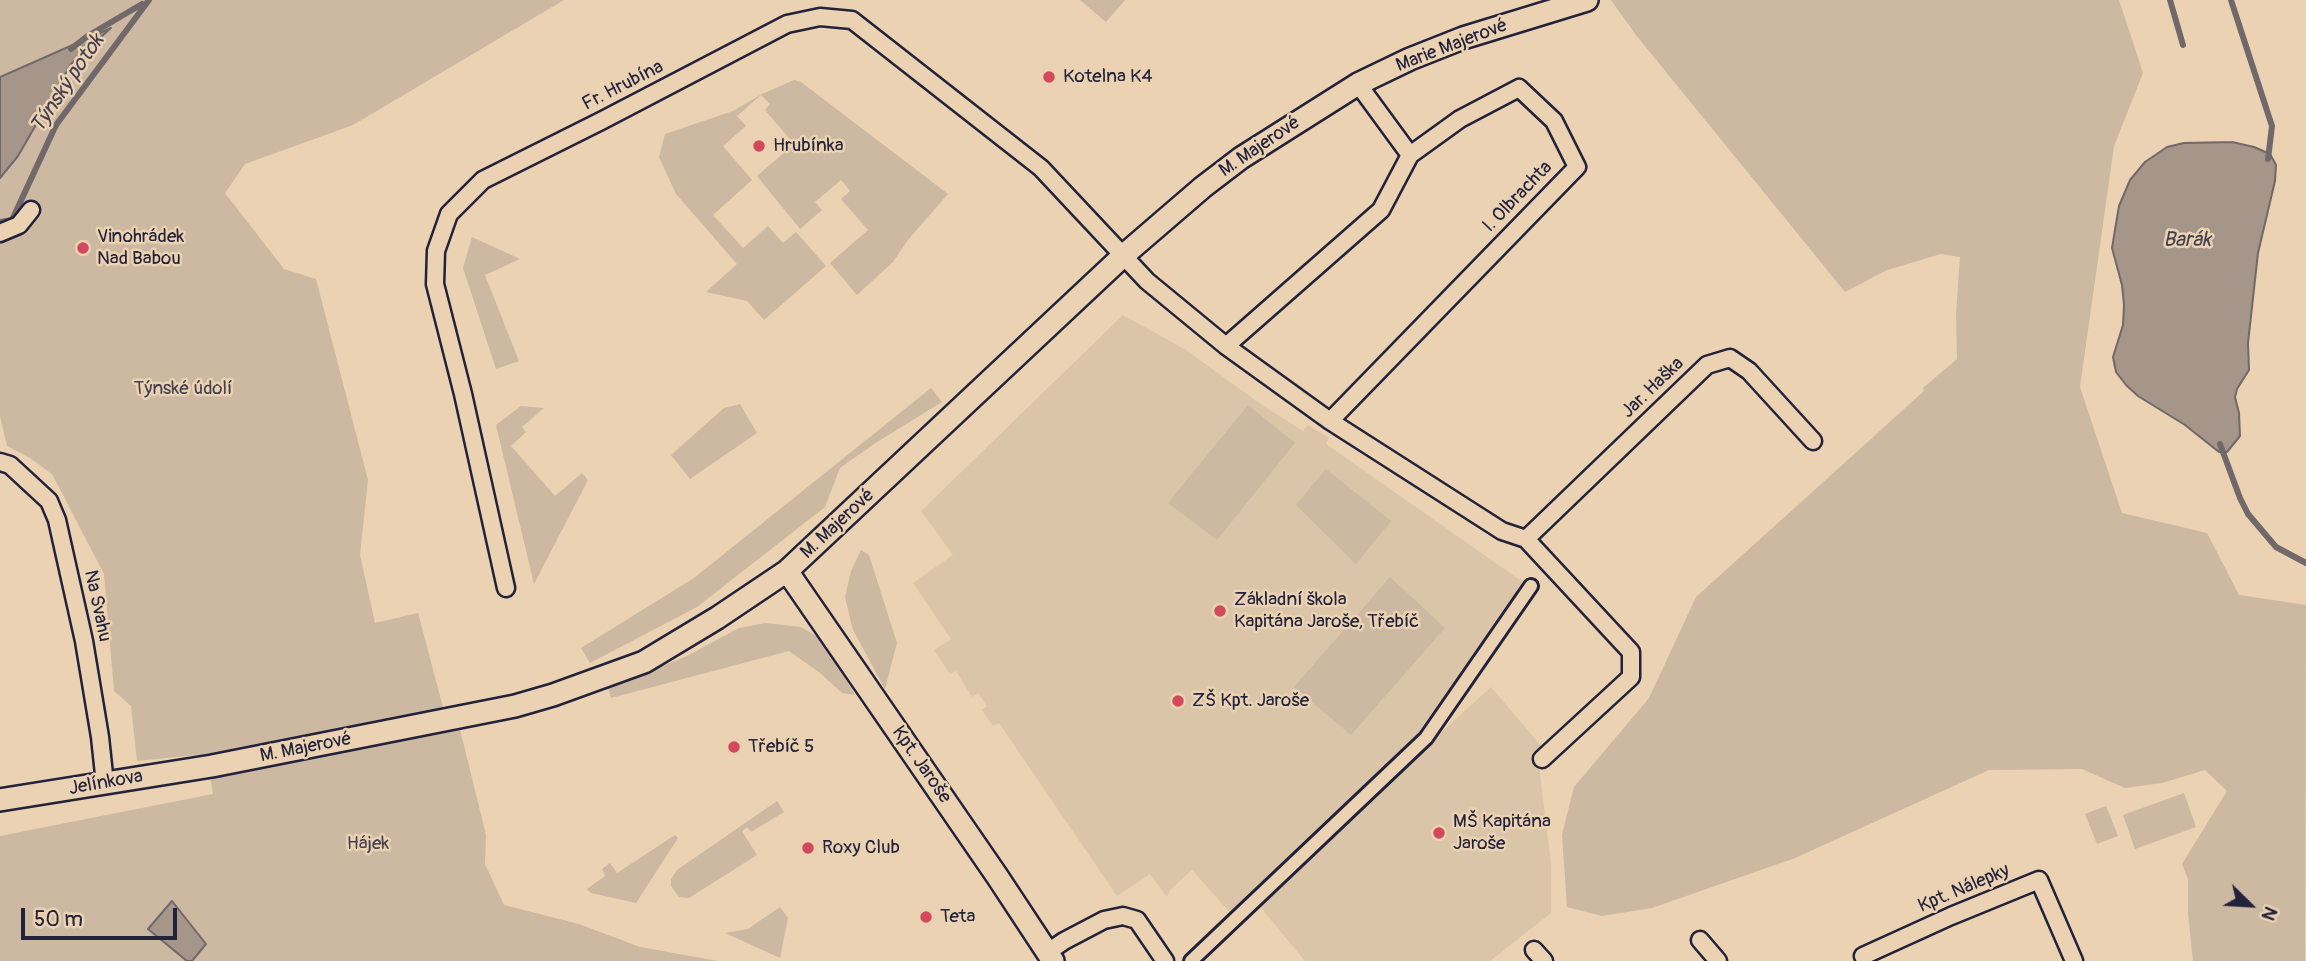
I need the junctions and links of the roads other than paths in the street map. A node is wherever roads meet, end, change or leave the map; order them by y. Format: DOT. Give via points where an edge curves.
graph roads {
  1 [pos="1587,0"];
  2 [pos="1358,84"];
  3 [pos="1410,155"];
  4 [pos="31,210"];
  5 [pos="0,233"];
  6 [pos="1124,255"];
  7 [pos="1226,346"];
  8 [pos="1330,421"];
  9 [pos="1813,441"];
  10 [pos="0,462"];
  11 [pos="1526,539"];
  12 [pos="787,571"];
  13 [pos="1531,586"];
  14 [pos="506,588"];
  15 [pos="1542,759"];
  16 [pos="212,766"];
  17 [pos="105,784"];
  18 [pos="0,800"];
  19 [pos="1700,940"];
  20 [pos="1863,956"];
  21 [pos="1050,957"];
  22 [pos="1166,961"];
  23 [pos="1191,961"];
  24 [pos="1718,961"];
  25 [pos="2074,961"];
  1 -- 2 [label="street, Marie Majerové" via="1463,38"];
  2 -- 3 [label="street"];
  2 -- 6 [label="street, M. Majerové" via="1241,158"];
  3 -- 7 [label="street" via="1381,210"];
  3 -- 8 [label="street, I. Olbrachta" via="1460,119 1519,88 1554,121 1577,167"];
  4 -- 5 [label="street" via="19,225"];
  6 -- 7 [label="street" via="1147,281"];
  6 -- 12 [label="street, M. Majerové"];
  6 -- 14 [label="street, Fr. Hrubína" via="1041,168 852,20 820,17 787,24 483,180 449,214 436,251 435,284"];
  7 -- 8 [label="street"];
  8 -- 11 [label="street" via="1502,531"];
  9 -- 11 [label="street, Jar. Haška" via="1749,371 1730,358 1707,365"];
  10 -- 17 [label="street, Na Svahu" via="10,465 49,501 57,520 84,641"];
  11 -- 15 [label="street" via="1631,652 1632,664 1631,677"];
  12 -- 16 [label="street, M. Majerové" via="644,662 553,695"];
  12 -- 21 [label="street, Kpt. Jaroše"];
  13 -- 23 [label="street" via="1426,738"];
  16 -- 17 [label="street, Jelínkova"];
  17 -- 18 [label="street, Jelínkova"];
  19 -- 24 [label="street"];
  20 -- 25 [label="street, Kpt. Nálepky" via="2039,880"];
  21 -- 22 [label="street" via="1063,941 1104,920 1123,916 1137,920"];
}
